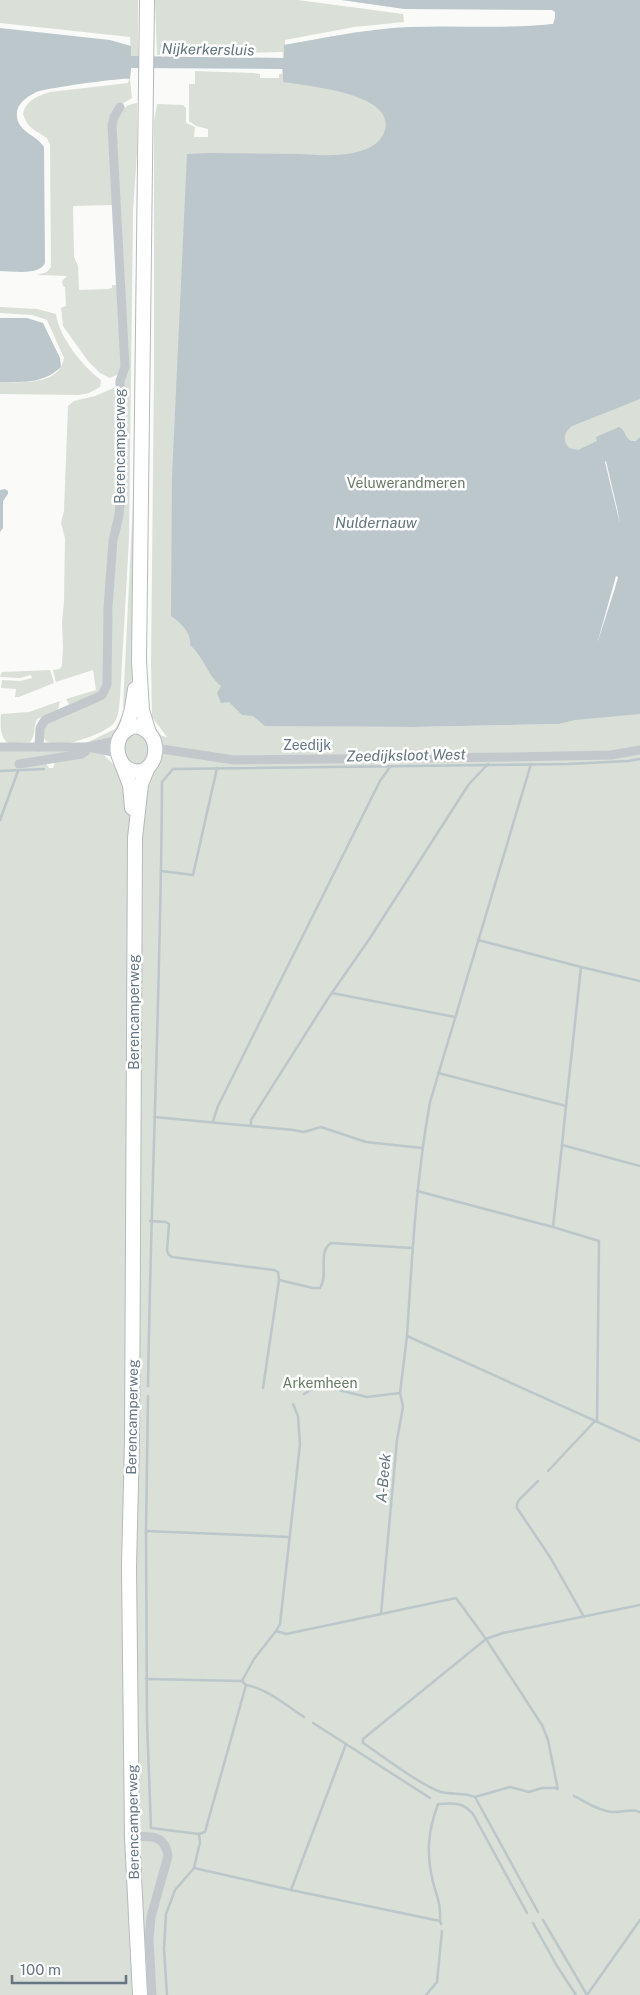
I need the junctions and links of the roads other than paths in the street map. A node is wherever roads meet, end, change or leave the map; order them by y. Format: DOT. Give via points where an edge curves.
graph roads {
  1 [pos="147,0"];
  2 [pos="120,107"];
  3 [pos="140,661"];
  4 [pos="150,732"];
  5 [pos="120,746"];
  6 [pos="39,747"];
  7 [pos="88,747"];
  8 [pos="0,748"];
  9 [pos="156,748"];
  10 [pos="640,750"];
  11 [pos="18,764"];
  12 [pos="148,767"];
  13 [pos="136,838"];
  14 [pos="132,1837"];
  15 [pos="140,1995"];
  16 [pos="152,1995"];
  1 -- 3 [label="main road, Berencamperweg"];
  2 -- 6 [label="street, Berencamperweg" via="112,126 125,367 120,381 121,498 112,551 107,685 102,695 45,720 40,728"];
  3 -- 4 [label="main road, Berencamperweg" via="142,710"];
  3 -- 5 [label="main road, Berencamperweg" via="132,710"];
  4 -- 5 [label="main road" via="130,727"];
  4 -- 9 [label="main road"];
  5 -- 7 [label="street"];
  5 -- 12 [label="main road" via="128,769 137,772"];
  5 -- 13 [label="main road, Berencamperweg" via="130,785"];
  6 -- 7 [label="street"];
  6 -- 8 [label="street"];
  7 -- 11 [label="street" via="82,754"];
  9 -- 10 [label="street, Zeedijk" via="234,760 511,758 611,755"];
  9 -- 12 [label="main road"];
  12 -- 13 [label="main road, Berencamperweg" via="141,784"];
  13 -- 14 [label="main road, Berencamperweg" via="129,1567"];
  14 -- 15 [label="main road, Berencamperweg"];
  14 -- 16 [label="street" via="153,1836 167,1846 168,1856 151,1917"];
}
